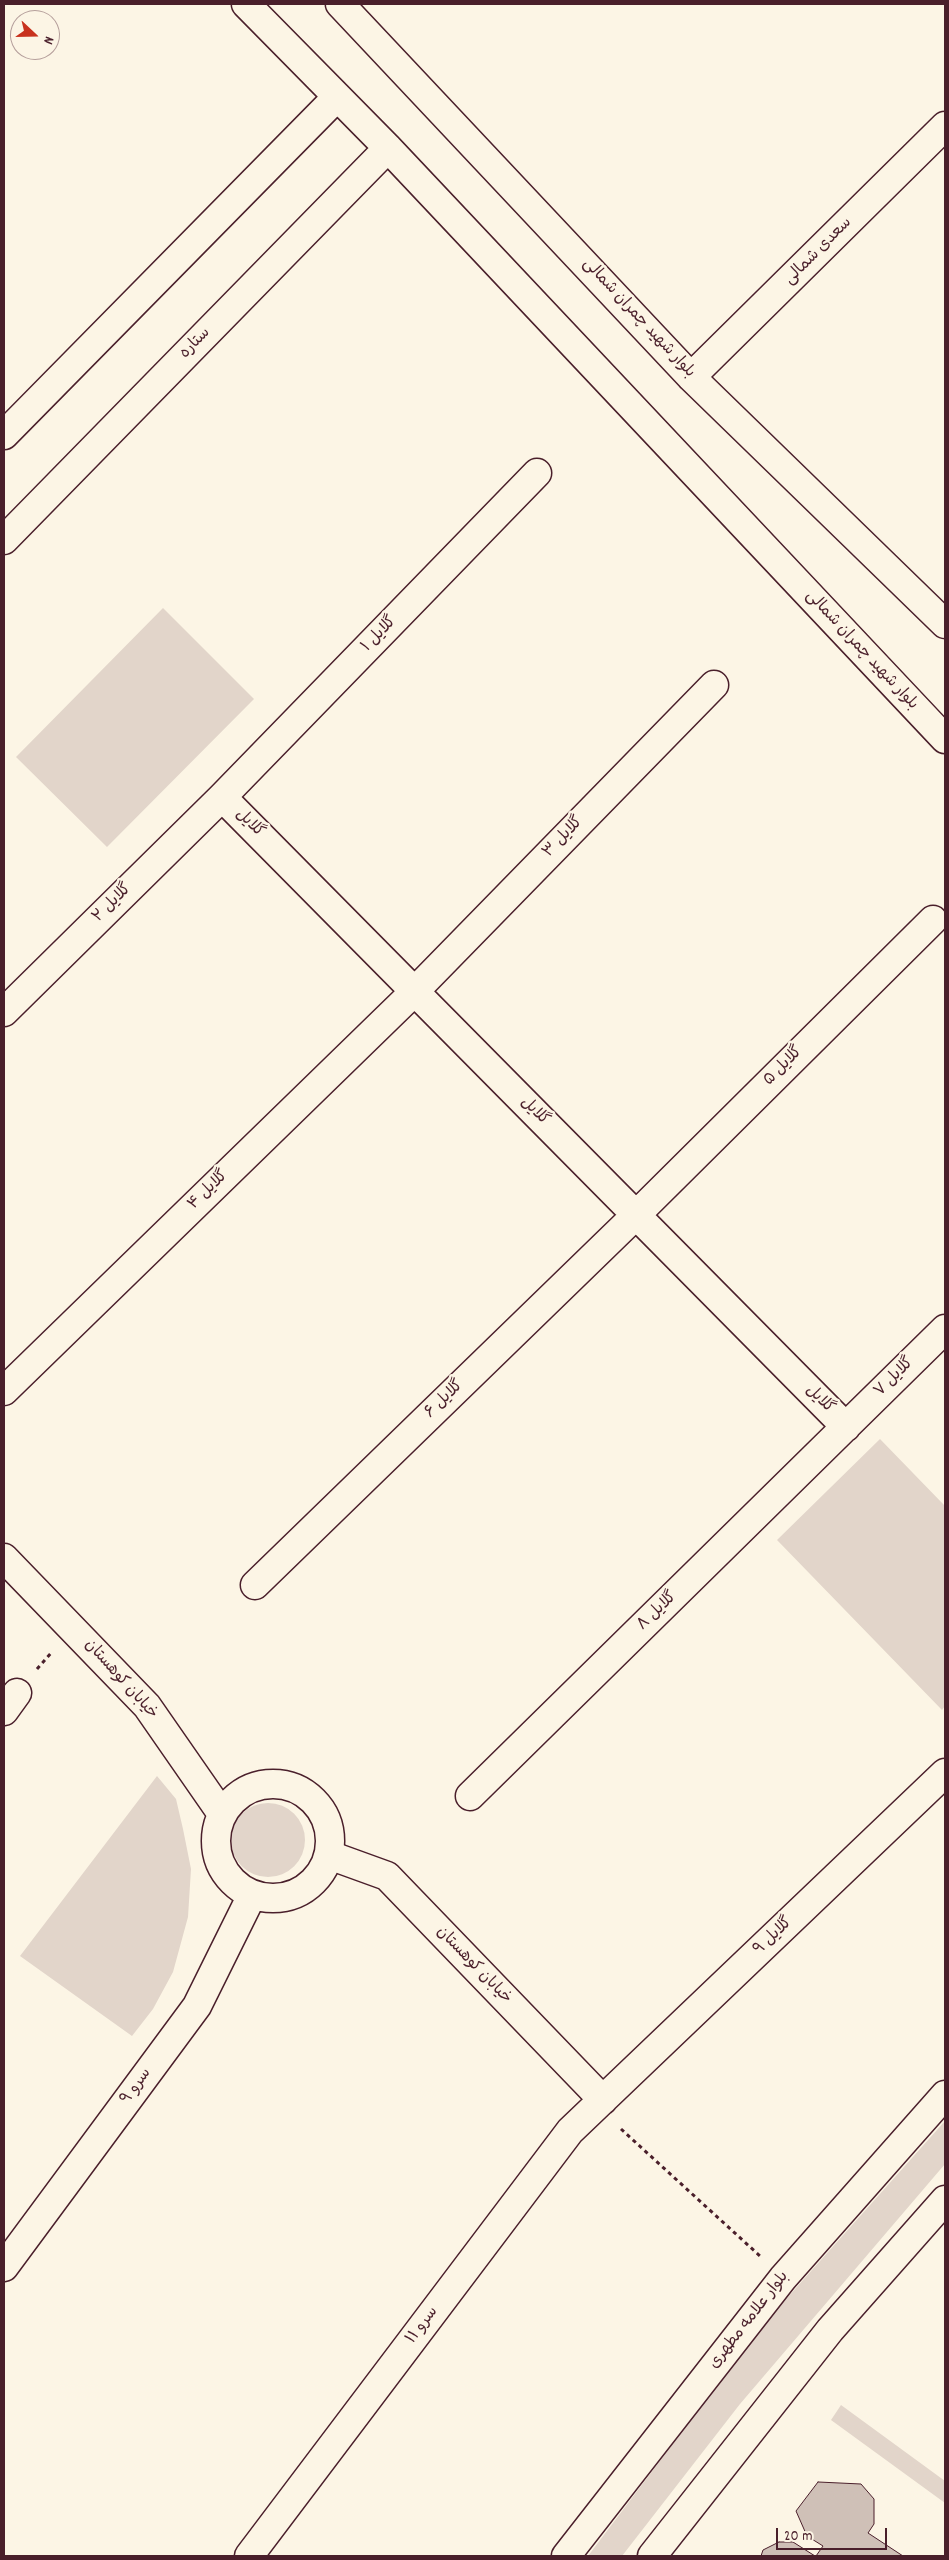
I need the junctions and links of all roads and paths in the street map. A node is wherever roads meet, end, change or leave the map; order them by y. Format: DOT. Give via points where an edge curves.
graph roads {
  1 [pos="246,4"];
  2 [pos="340,4"];
  3 [pos="337,97"];
  4 [pos="945,126"];
  5 [pos="388,148"];
  6 [pos="691,377"];
  7 [pos="4,435"];
  8 [pos="537,473"];
  9 [pos="4,540"];
  10 [pos="945,624"];
  11 [pos="714,685"];
  12 [pos="945,739"];
  13 [pos="222,797"];
  14 [pos="933,920"];
  15 [pos="414,992"];
  16 [pos="4,1012"];
  17 [pos="636,1215"];
  18 [pos="945,1328"];
  19 [pos="4,1391"];
  20 [pos="846,1427"];
  21 [pos="4,1558"];
  22 [pos="255,1585"];
  23 [pos="72,1629"];
  24 [pos="11,1702"];
  25 [pos="945,1773"];
  26 [pos="470,1796"];
  27 [pos="222,1814"];
  28 [pos="329,1855"];
  29 [pos="252,1895"];
  30 [pos="945,2094"];
  31 [pos="600,2103"];
  32 [pos="945,2200"];
  33 [pos="4,2267"];
  34 [pos="784,2278"];
  35 [pos="249,2556"];
  36 [pos="566,2556"];
  37 [pos="652,2556"];
  1 -- 3 [label="street"];
  2 -- 6 [label="street, بلوار شهید چمران شمالی"];
  3 -- 5 [label="street, بلوار شهید چمران شمالی"];
  3 -- 7 [label="street"];
  4 -- 6 [label="street, سعدی شمالی"];
  5 -- 9 [label="street, ستاره"];
  5 -- 12 [label="street, بلوار شهید چمران شمالی"];
  6 -- 10 [label="street, بلوار شهید چمران شمالی"];
  8 -- 13 [label="street, گلایل ۱"];
  11 -- 15 [label="street, گلایل ۳"];
  13 -- 15 [label="street, گلایل"];
  13 -- 16 [label="street, گلایل ۲"];
  14 -- 17 [label="street, گلایل ۵"];
  15 -- 17 [label="street, گلایل"];
  15 -- 19 [label="street, گلایل ۴"];
  17 -- 20 [label="street, گلایل"];
  17 -- 22 [label="street, گلایل ۶"];
  18 -- 20 [label="street, گلایل ۷"];
  20 -- 26 [label="street, گلایل ۸"];
  21 -- 23 [label="street, خیابان کوهستان"];
  23 -- 24 [label="path"];
  23 -- 27 [label="street, خیابان کوهستان" via="147,1706"];
  25 -- 31 [label="street, گلایل ۹"];
  27 -- 28 [label="street" via="233,1799 249,1789 266,1784 285,1784 316,1802 326,1818 331,1836"];
  27 -- 29 [label="street" via="216,1833 216,1852 223,1870 236,1885"];
  28 -- 29 [label="street" via="322,1873 308,1888 291,1897 271,1900"];
  28 -- 31 [label="street, خیابان کوهستان" via="387,1876"];
  29 -- 33 [label="street, سرو ۹" via="196,2006"];
  30 -- 34 [label="street, بلوار علامه مطهری"];
  31 -- 34 [label="path"];
  31 -- 35 [label="street, سرو ۱۱" via="570,2131"];
  32 -- 37 [label="street" via="830,2330"];
  34 -- 36 [label="street, بلوار علامه مطهری"];
}
